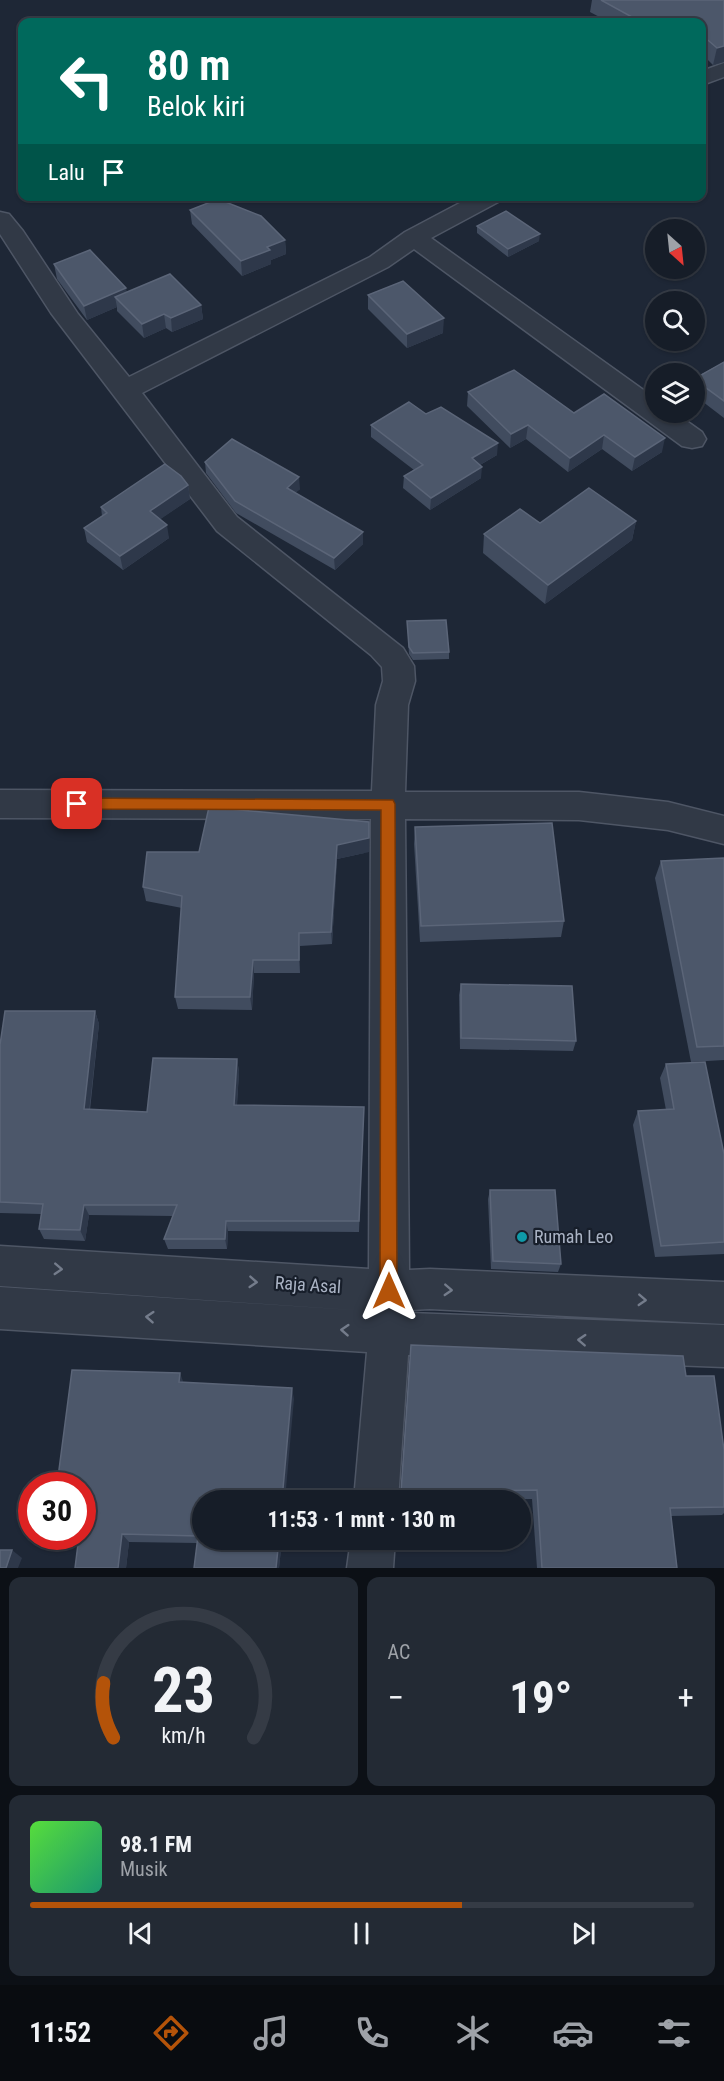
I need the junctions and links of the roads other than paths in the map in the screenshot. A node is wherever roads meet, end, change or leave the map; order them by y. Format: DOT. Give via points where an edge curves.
graph roads {
  1 [pos="724,70"];
  2 [pos="706,77"];
  3 [pos="482,201"];
  4 [pos="0,219"];
  5 [pos="414,237"];
  6 [pos="125,390"];
  7 [pos="692,439"];
  8 [pos="0,804"];
  9 [pos="388,804"];
  10 [pos="724,830"];
  11 [pos="0,1266"];
  12 [pos="389,1291"];
  13 [pos="724,1303"];
  14 [pos="0,1308"];
  15 [pos="389,1333"];
  16 [pos="724,1346"];
  17 [pos="377,1490"];
  18 [pos="372,1550"];
  19 [pos="370,1568"];
  1 -- 2 [label="street"];
  3 -- 5 [label="street"];
  4 -- 6 [label="street" via="85,341"];
  5 -- 6 [label="street" via="379,262"];
  5 -- 7 [label="street"];
  6 -- 9 [label="street" via="227,524 392,656 398,666 399,681 392,705"];
  8 -- 9 [label="street"];
  9 -- 10 [label="street" via="579,806 668,816"];
  9 -- 12 [label="street"];
  11 -- 12 [label="street, Raja Asal, one-way"];
  12 -- 13 [label="street, Raja Asal, one-way" via="430,1289"];
  12 -- 15 [label="street"];
  15 -- 14 [label="street, one-way"];
  16 -- 15 [label="street, one-way"];
  15 -- 17 [label="street"];
  18 -- 19 [label="street"];
}
